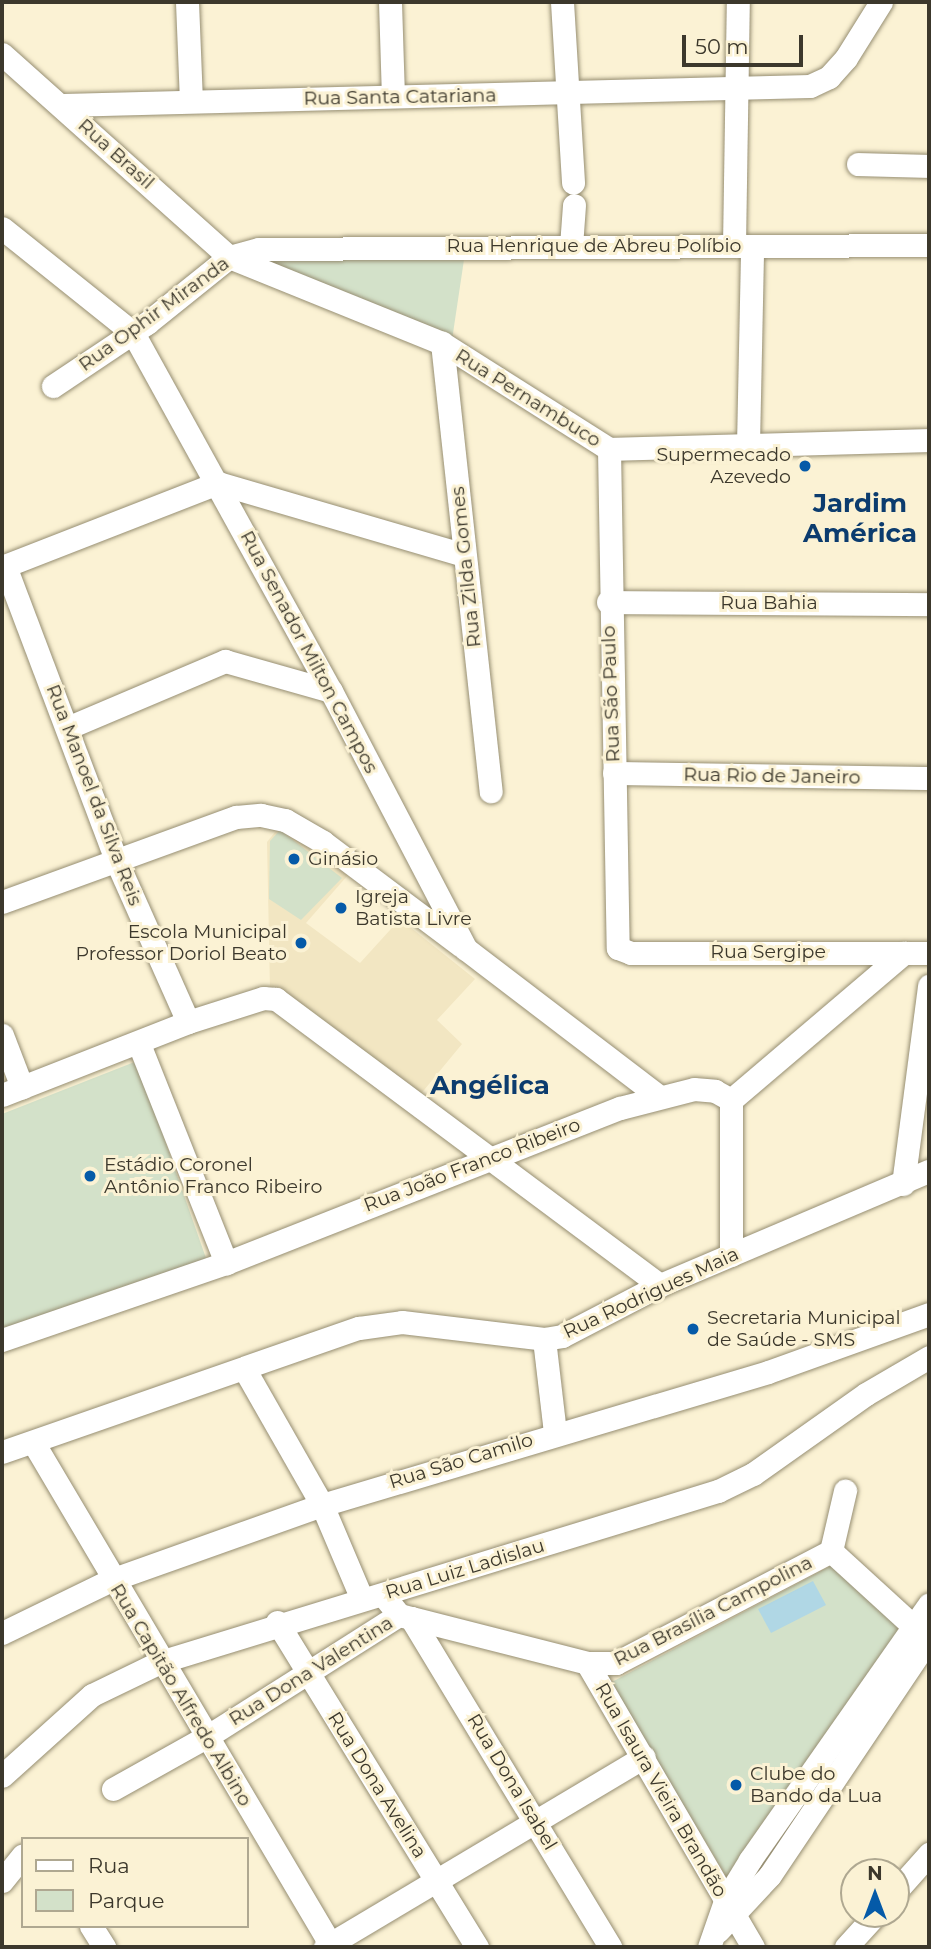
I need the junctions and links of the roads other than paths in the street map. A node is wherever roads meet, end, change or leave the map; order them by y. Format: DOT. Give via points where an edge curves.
graph roads {
  1 [pos="187,2"];
  2 [pos="390,2"];
  3 [pos="562,2"];
  4 [pos="738,2"];
  5 [pos="881,2"];
  6 [pos="2,54"];
  7 [pos="737,90"];
  8 [pos="568,95"];
  9 [pos="393,96"];
  10 [pos="191,101"];
  11 [pos="63,106"];
  12 [pos="858,164"];
  13 [pos="929,166"];
  14 [pos="2,228"];
  15 [pos="929,245"];
  16 [pos="570,246"];
  17 [pos="743,246"];
  18 [pos="259,249"];
  19 [pos="229,257"];
  20 [pos="133,332"];
  21 [pos="442,343"];
  22 [pos="53,386"];
  23 [pos="929,440"];
  24 [pos="748,445"];
  25 [pos="609,449"];
  26 [pos="218,483"];
  27 [pos="464,555"];
  28 [pos="3,567"];
  29 [pos="608,602"];
  30 [pos="929,604"];
  31 [pos="331,691"];
  32 [pos="67,728"];
  33 [pos="614,773"];
  34 [pos="929,778"];
  35 [pos="491,791"];
  36 [pos="116,860"];
  37 [pos="2,902"];
  38 [pos="615,939"];
  39 [pos="466,949"];
  40 [pos="904,953"];
  41 [pos="929,953"];
  42 [pos="929,986"];
  43 [pos="188,1022"];
  44 [pos="2,1035"];
  45 [pos="138,1044"];
  46 [pos="621,1071"];
  47 [pos="12,1091"];
  48 [pos="658,1096"];
  49 [pos="731,1100"];
  50 [pos="621,1108"];
  51 [pos="485,1158"];
  52 [pos="929,1171"];
  53 [pos="903,1184"];
  54 [pos="731,1255"];
  55 [pos="226,1263"];
  56 [pos="660,1285"];
  57 [pos="929,1314"];
  58 [pos="544,1339"];
  59 [pos="2,1340"];
  60 [pos="929,1357"];
  61 [pos="245,1370"];
  62 [pos="555,1432"];
  63 [pos="33,1441"];
  64 [pos="2,1452"];
  65 [pos="845,1491"];
  66 [pos="322,1505"];
  67 [pos="831,1551"];
  68 [pos="111,1580"];
  69 [pos="372,1596"];
  70 [pos="929,1604"];
  71 [pos="405,1617"];
  72 [pos="277,1622"];
  73 [pos="2,1633"];
  74 [pos="925,1636"];
  75 [pos="160,1662"];
  76 [pos="587,1663"];
  77 [pos="308,1674"];
  78 [pos="208,1736"];
  79 [pos="644,1757"];
  80 [pos="2,1776"];
  81 [pos="113,1789"];
  82 [pos="536,1820"];
  83 [pos="929,1854"];
  84 [pos="21,1857"];
  85 [pos="910,1875"];
  86 [pos="2,1881"];
  87 [pos="436,1881"];
  88 [pos="722,1924"];
  89 [pos="92,1928"];
  90 [pos="863,1928"];
  91 [pos="329,1946"];
  92 [pos="104,1947"];
  93 [pos="477,1947"];
  94 [pos="610,1947"];
  95 [pos="752,1947"];
  96 [pos="846,1947"];
  1 -- 10 [label="street"];
  2 -- 9 [label="street"];
  3 -- 8 [label="street"];
  4 -- 7 [label="street"];
  5 -- 7 [label="street, Rua Santa Catariana" via="829,77 810,86"];
  6 -- 11 [label="street, Rua Brasil"];
  7 -- 8 [label="street, Rua Santa Catariana"];
  7 -- 17 [label="street"];
  8 -- 9 [label="street, Rua Santa Catariana"];
  8 -- 16 [label="street" via="573,194"];
  9 -- 10 [label="street, Rua Santa Catariana"];
  10 -- 11 [label="street, Rua Santa Catariana"];
  11 -- 19 [label="street, Rua Brasil"];
  12 -- 13 [label="street"];
  14 -- 20 [label="street, Rua Senador Milton Campos"];
  15 -- 17 [label="street, Rua Henrique de Abreu Políbio"];
  16 -- 17 [label="street, Rua Henrique de Abreu Políbio"];
  16 -- 18 [label="street, Rua Henrique de Abreu Políbio"];
  17 -- 24 [label="street"];
  18 -- 19 [label="street, Rua Ophir Miranda"];
  19 -- 20 [label="street, Rua Ophir Miranda"];
  19 -- 21 [label="street, Rua Pernambuco"];
  20 -- 22 [label="street, Rua Ophir Miranda"];
  20 -- 26 [label="street, Rua Senador Milton Campos"];
  21 -- 25 [label="street, Rua Pernambuco"];
  21 -- 27 [label="street, Rua Zilda Gomes"];
  23 -- 24 [label="street, Rua Pernambuco"];
  24 -- 25 [label="street, Rua Pernambuco"];
  25 -- 29 [label="street, Rua São Paulo"];
  26 -- 27 [label="street"];
  26 -- 28 [label="street"];
  26 -- 31 [label="street, Rua Senador Milton Campos"];
  27 -- 35 [label="street, Rua Zilda Gomes"];
  28 -- 32 [label="street, Rua Manoel da Silva Reis"];
  29 -- 30 [label="street, Rua Bahia"];
  29 -- 33 [label="street, Rua São Paulo"];
  31 -- 32 [label="street" via="225,662"];
  31 -- 39 [label="street, Rua Senador Milton Campos"];
  32 -- 36 [label="street, Rua Manoel da Silva Reis"];
  33 -- 34 [label="street, Rua Rio de Janeiro"];
  33 -- 38 [label="street, Rua São Paulo"];
  36 -- 37 [label="street"];
  36 -- 39 [label="street" via="236,817 285,820 323,842"];
  36 -- 43 [label="street, Rua Manoel da Silva Reis"];
  38 -- 40 [label="street, Rua Sergipe" via="623,952 631,953"];
  39 -- 46 [label="street, Rua Senador Milton Campos"];
  40 -- 41 [label="street, Rua Sergipe"];
  40 -- 49 [label="street"];
  42 -- 53 [label="street"];
  43 -- 45 [label="street"];
  43 -- 51 [label="street" via="270,997"];
  44 -- 47 [label="street"];
  45 -- 47 [label="street"];
  45 -- 55 [label="street"];
  46 -- 48 [label="street, Rua Senador Milton Campos"];
  46 -- 50 [label="street"];
  48 -- 49 [label="street, Rua João Franco Ribeiro" via="704,1090"];
  48 -- 50 [label="street, Rua João Franco Ribeiro"];
  49 -- 54 [label="street"];
  50 -- 51 [label="street, Rua João Franco Ribeiro"];
  51 -- 55 [label="street, Rua João Franco Ribeiro"];
  51 -- 56 [label="street"];
  52 -- 53 [label="street, Rua Rodrigues Maia"];
  53 -- 54 [label="street, Rua Rodrigues Maia"];
  54 -- 56 [label="street, Rua Rodrigues Maia"];
  55 -- 59 [label="street, Rua João Franco Ribeiro"];
  56 -- 58 [label="street, Rua Rodrigues Maia" via="562,1336"];
  57 -- 62 [label="street, Rua São Camilo" via="768,1372"];
  58 -- 61 [label="street, Rua Rodrigues Maia" via="383,1323"];
  58 -- 62 [label="street"];
  60 -- 69 [label="street, Rua Luiz Ladislau" via="866,1394 753,1474 718,1491"];
  61 -- 63 [label="street, Rua Rodrigues Maia"];
  61 -- 66 [label="street"];
  62 -- 66 [label="street, Rua São Camilo"];
  63 -- 64 [label="street, Rua Rodrigues Maia"];
  63 -- 68 [label="street, Rua Capitão Alfredo Albino"];
  65 -- 67 [label="street, Rua Brasília Campolina"];
  66 -- 68 [label="street, Rua São Camilo"];
  66 -- 69 [label="street"];
  67 -- 74 [label="street"];
  67 -- 76 [label="street, Rua Brasília Campolina" via="626,1658 603,1665"];
  68 -- 73 [label="street, Rua São Camilo"];
  68 -- 75 [label="street, Rua Capitão Alfredo Albino"];
  69 -- 71 [label="street, Rua Dona Isabel"];
  69 -- 72 [label="street, Rua Luiz Ladislau"];
  70 -- 74 [label="street"];
  71 -- 76 [label="street, Rua Brasília Campolina"];
  71 -- 77 [label="street, Rua Dona Valentina"];
  71 -- 82 [label="street, Rua Dona Isabel"];
  72 -- 75 [label="street, Rua Luiz Ladislau"];
  72 -- 77 [label="street, Rua Dona Avelina"];
  74 -- 88 [label="street"];
  75 -- 78 [label="street, Rua Capitão Alfredo Albino"];
  75 -- 80 [label="street, Rua Luiz Ladislau" via="92,1695"];
  76 -- 79 [label="street, Rua Isaura Vieira Brandão"];
  77 -- 78 [label="street, Rua Dona Valentina"];
  77 -- 87 [label="street, Rua Dona Avelina"];
  78 -- 81 [label="street, Rua Dona Valentina"];
  78 -- 91 [label="street, Rua Capitão Alfredo Albino"];
  79 -- 82 [label="street"];
  79 -- 88 [label="street, Rua Isaura Vieira Brandão"];
  82 -- 87 [label="street"];
  82 -- 94 [label="street, Rua Dona Isabel"];
  83 -- 85 [label="street"];
  84 -- 86 [label="street"];
  87 -- 91 [label="street"];
  87 -- 93 [label="street, Rua Dona Avelina"];
  88 -- 95 [label="street, Rua Isaura Vieira Brandão"];
  89 -- 92 [label="street"];
  90 -- 96 [label="street"];
}
